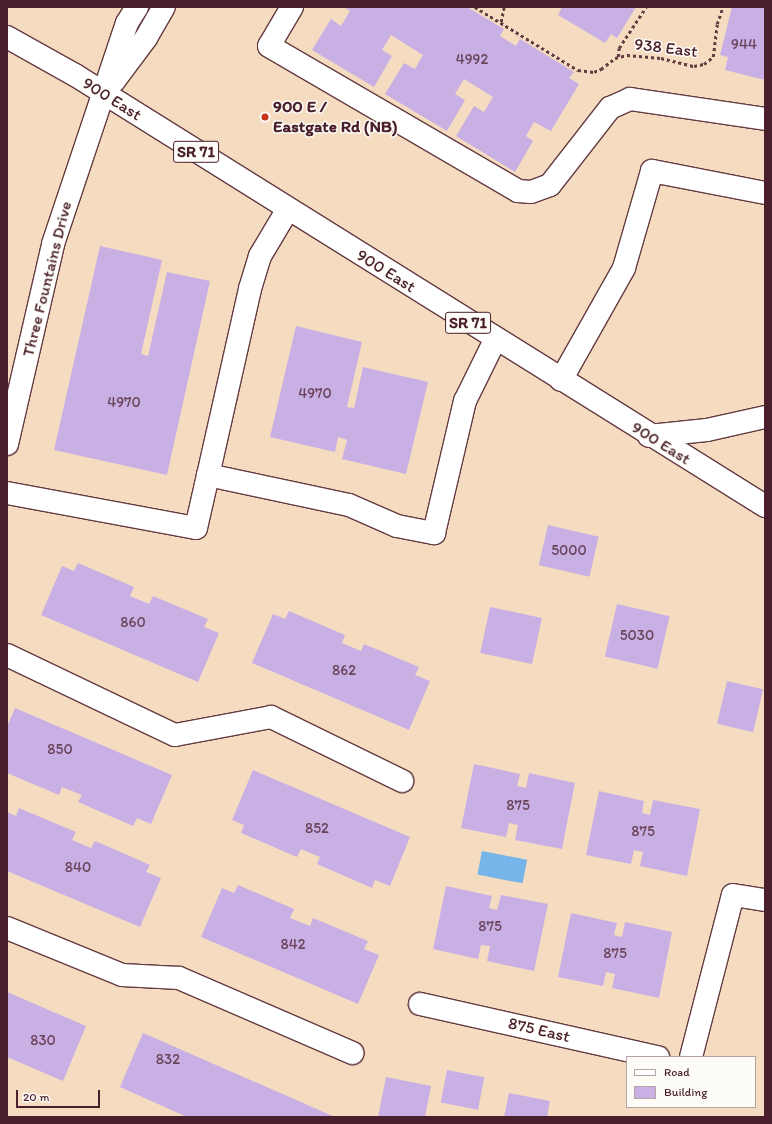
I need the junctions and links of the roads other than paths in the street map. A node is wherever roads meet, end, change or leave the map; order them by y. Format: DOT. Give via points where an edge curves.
graph roads {
  1 [pos="136,7"];
  2 [pos="164,7"];
  3 [pos="292,7"];
  4 [pos="7,37"];
  5 [pos="104,95"];
  6 [pos="765,119"];
  7 [pos="765,193"];
  8 [pos="288,209"];
  9 [pos="495,340"];
  10 [pos="561,380"];
  11 [pos="11,403"];
  12 [pos="765,417"];
  13 [pos="649,436"];
  14 [pos="7,444"];
  15 [pos="208,475"];
  16 [pos="7,493"];
  17 [pos="765,506"];
  18 [pos="7,655"];
  19 [pos="402,781"];
  20 [pos="765,900"];
  21 [pos="7,928"];
  22 [pos="420,1004"];
  23 [pos="352,1053"];
  24 [pos="654,1056"];
  25 [pos="691,1056"];
  1 -- 5 [label="main road, Three Fountains Drive" via="127,23"];
  2 -- 5 [label="main road" via="146,38"];
  3 -- 6 [label="main road" via="269,46 518,191 531,192 550,185 610,108 630,99"];
  4 -- 5 [label="main road, 900 East / SR 71"];
  5 -- 8 [label="main road, 900 East / SR 71"];
  5 -- 11 [label="main road, Three Fountains Drive" via="53,244"];
  7 -- 10 [label="main road" via="652,171 624,268"];
  8 -- 9 [label="main road, 900 East / SR 71"];
  8 -- 15 [label="main road" via="260,256 250,289"];
  9 -- 10 [label="main road, 900 East / SR 71"];
  9 -- 15 [label="main road" via="465,401 434,533 397,526 349,505"];
  10 -- 13 [label="main road, 900 East / SR 71"];
  11 -- 14 [label="main road, Three Fountains Drive"];
  12 -- 13 [label="main road" via="708,430"];
  13 -- 17 [label="main road, 900 East / SR 71"];
  15 -- 16 [label="main road" via="196,528"];
  18 -- 19 [label="main road" via="175,735 271,717"];
  20 -- 25 [label="main road" via="733,894"];
  21 -- 23 [label="main road" via="122,976 179,978"];
  22 -- 24 [label="main road, 875 East"];
}
